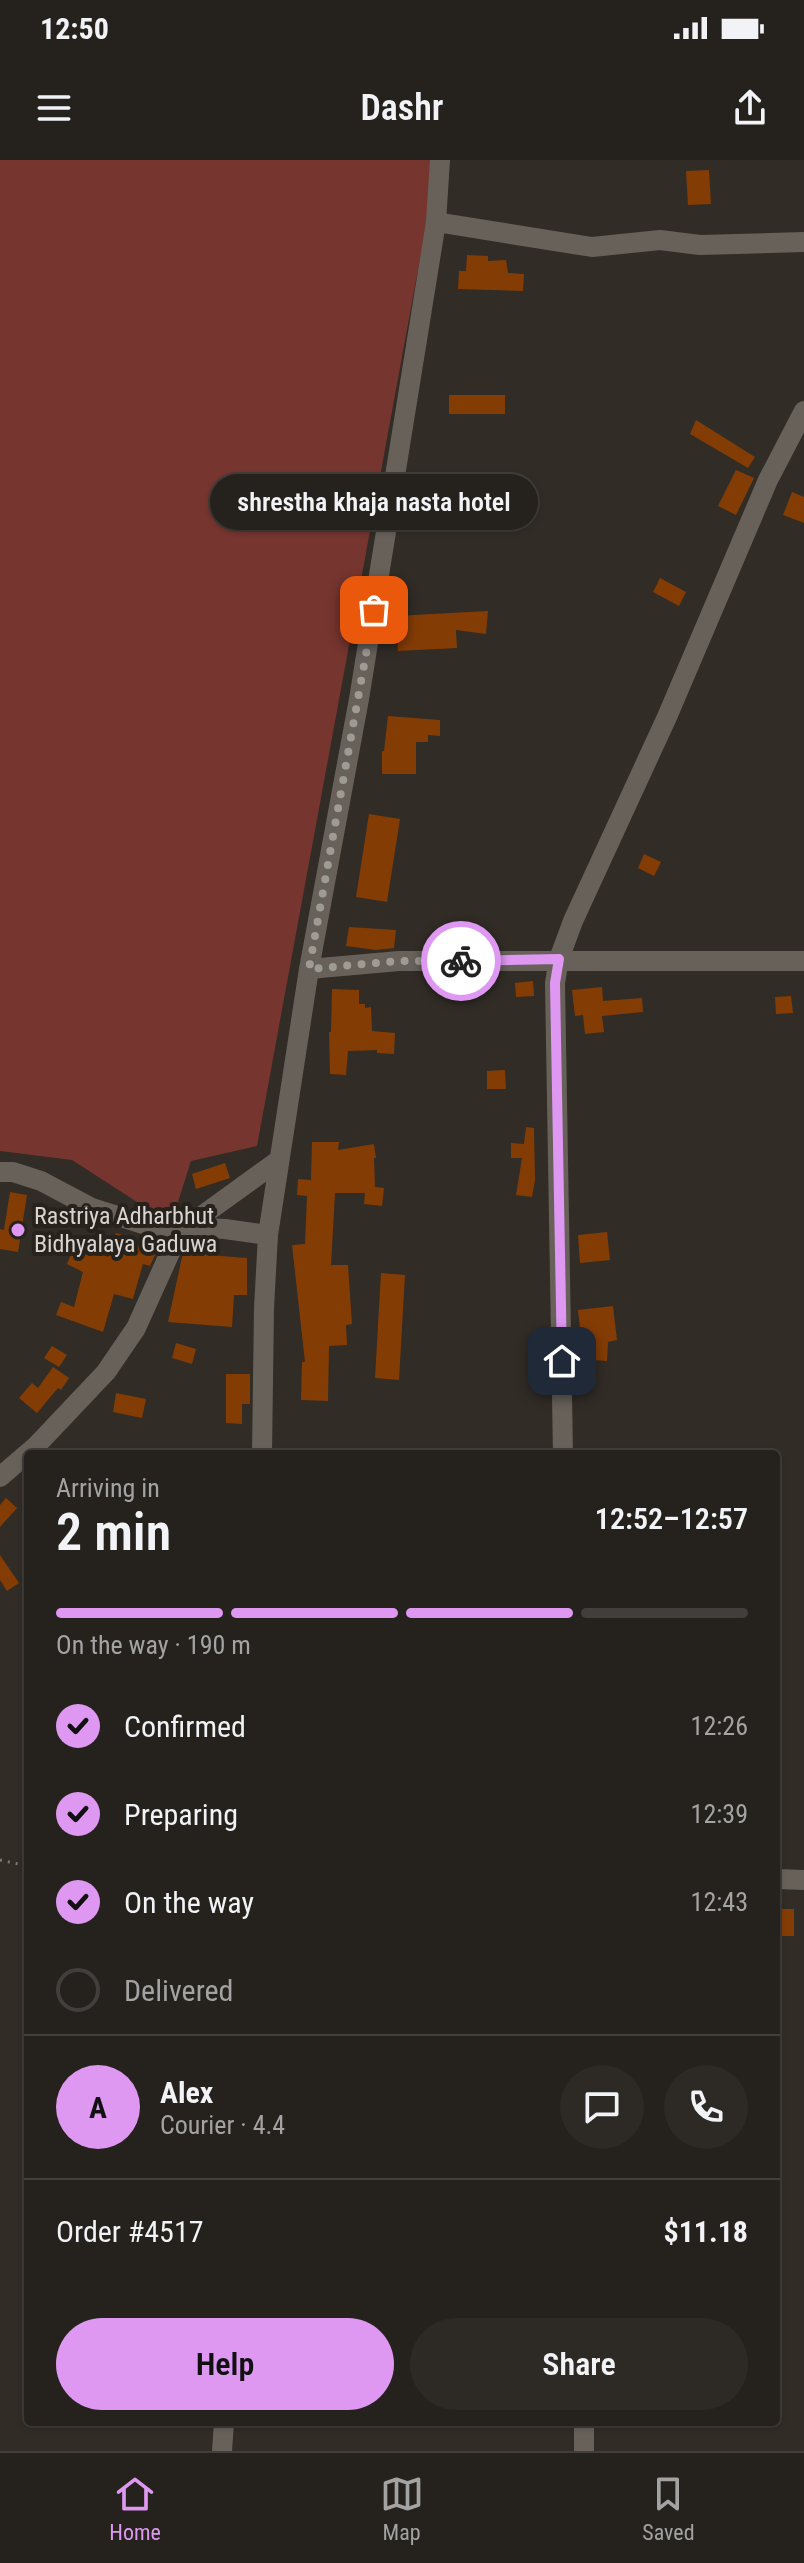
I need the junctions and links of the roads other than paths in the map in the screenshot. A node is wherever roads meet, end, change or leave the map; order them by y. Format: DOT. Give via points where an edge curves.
graph roads {
  1 [pos="440,160"];
  2 [pos="436,222"];
  3 [pos="804,242"];
  4 [pos="804,411"];
  5 [pos="559,959"];
  6 [pos="804,961"];
  7 [pos="309,969"];
  8 [pos="279,1160"];
  9 [pos="0,1172"];
  10 [pos="185,1228"];
  11 [pos="268,1235"];
  12 [pos="31,1450"];
  13 [pos="262,1450"];
  14 [pos="563,1450"];
  15 [pos="24,1456"];
  16 [pos="0,1477"];
  17 [pos="780,1879"];
  18 [pos="804,1880"];
  19 [pos="224,2426"];
  20 [pos="584,2426"];
  21 [pos="222,2451"];
  22 [pos="584,2451"];
  1 -- 2 [label="street"];
  2 -- 3 [label="street" via="592,247 660,240 700,245"];
  2 -- 7 [label="street" via="359,699"];
  4 -- 5 [label="street" via="768,480"];
  5 -- 6 [label="street"];
  5 -- 7 [label="street" via="399,961"];
  5 -- 14 [label="street" via="555,983"];
  7 -- 8 [label="street"];
  8 -- 10 [label="street"];
  8 -- 11 [label="street"];
  9 -- 10 [label="street" via="41,1181 92,1208 132,1221"];
  10 -- 11 [label="street"];
  10 -- 12 [label="street" via="136,1328 106,1372"];
  11 -- 13 [label="street"];
  15 -- 16 [label="street"];
  17 -- 18 [label="street"];
  19 -- 21 [label="street"];
  20 -- 22 [label="street"];
}
